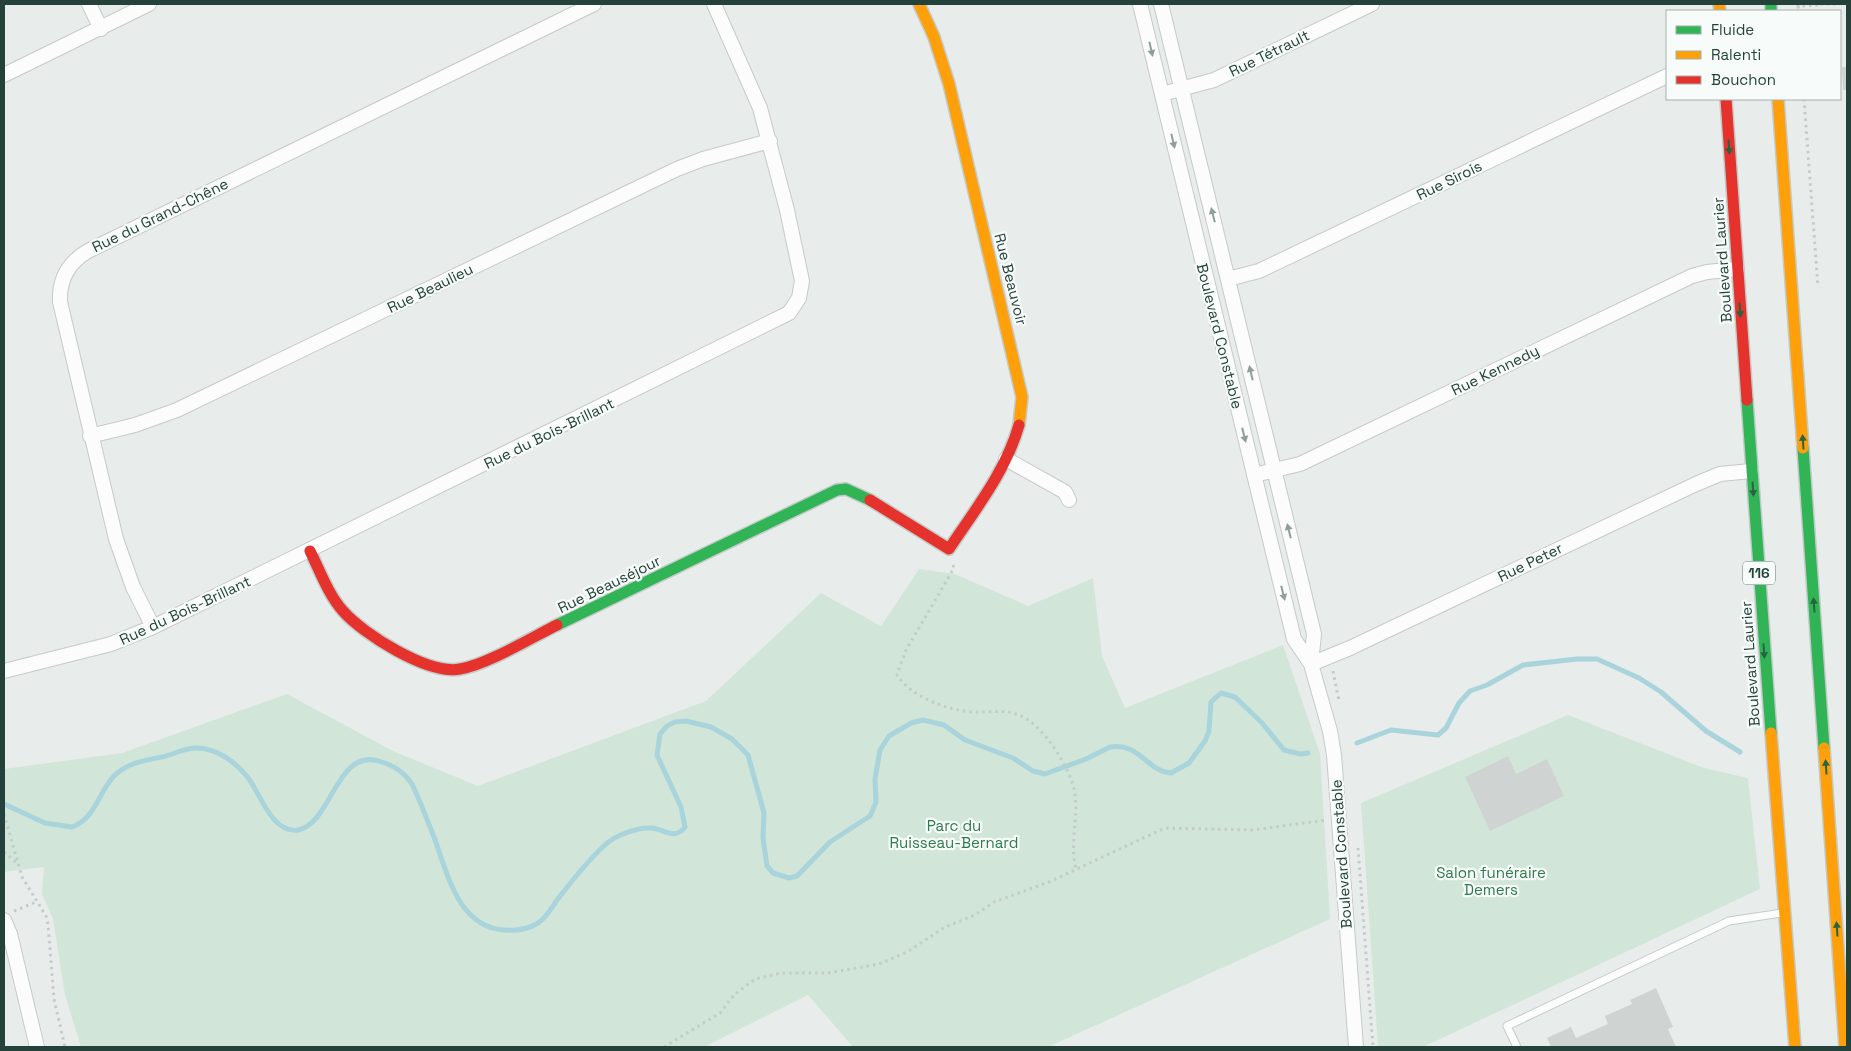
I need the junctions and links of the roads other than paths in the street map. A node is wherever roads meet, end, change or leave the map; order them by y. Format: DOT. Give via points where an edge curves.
graph roads {
  1 [pos="89,4"];
  2 [pos="149,4"];
  3 [pos="594,4"];
  4 [pos="714,4"];
  5 [pos="919,4"];
  6 [pos="1140,4"];
  7 [pos="1161,4"];
  8 [pos="1372,4"];
  9 [pos="101,29"];
  10 [pos="4,74"];
  11 [pos="1666,76"];
  12 [pos="1182,89"];
  13 [pos="1162,94"];
  14 [pos="1726,100"];
  15 [pos="1778,100"];
  16 [pos="770,142"];
  17 [pos="1737,269"];
  18 [pos="1228,279"];
  19 [pos="90,436"];
  20 [pos="1006,459"];
  21 [pos="1274,470"];
  22 [pos="1751,470"];
  23 [pos="1254,475"];
  24 [pos="1069,500"];
  25 [pos="949,549"];
  26 [pos="310,551"];
  27 [pos="153,627"];
  28 [pos="1311,664"];
  29 [pos="4,671"];
  30 [pos="1786,913"];
  31 [pos="8,916"];
  32 [pos="36,1047"];
  33 [pos="1356,1047"];
  34 [pos="1516,1047"];
  35 [pos="1795,1047"];
  36 [pos="1845,1047"];
  1 -- 9 [label="street"];
  2 -- 9 [label="street"];
  3 -- 19 [label="street, Rue du Grand-Chêne" via="77,258 64,275 60,302"];
  4 -- 16 [label="street, Rue du Bois-Brillant" via="756,95"];
  5 -- 20 [label="main road, Rue Beauvoir" via="949,84 1021,388 1020,425"];
  6 -- 13 [label="street, Boulevard Constable, one-way"];
  7 -- 12 [label="street, Boulevard Constable"];
  8 -- 12 [label="street, Rue Tétrault" via="1214,80"];
  9 -- 10 [label="street"];
  11 -- 18 [label="street, Rue Sirois" via="1259,271"];
  12 -- 13 [label="street, Rue Tétrault"];
  18 -- 12 [label="street, Boulevard Constable, one-way"];
  13 -- 23 [label="street, Boulevard Constable, one-way"];
  14 -- 17 [label="main road, Boulevard Laurier / 116, one-way"];
  36 -- 15 [label="main road, one-way"];
  16 -- 19 [label="street, Rue Beaulieu" via="677,169 177,410"];
  16 -- 26 [label="street, Rue du Bois-Brillant" via="802,281 799,298 789,313"];
  17 -- 21 [label="street, Rue Kennedy" via="1701,273 1684,280 1300,464"];
  17 -- 22 [label="main road, Boulevard Laurier / 116, one-way"];
  21 -- 18 [label="street, Boulevard Constable, one-way"];
  19 -- 27 [label="street, Rue du Grand-Chêne" via="123,561"];
  20 -- 24 [label="street" via="1066,492"];
  20 -- 25 [label="main road, Rue Beauvoir"];
  21 -- 23 [label="street, Rue Kennedy"];
  28 -- 21 [label="street, Boulevard Constable, one-way" via="1314,634"];
  22 -- 28 [label="street, Rue Peter" via="1720,474 1678,492"];
  22 -- 30 [label="main road, Boulevard Laurier / 116, one-way" via="1774,793"];
  23 -- 28 [label="street, Boulevard Constable, one-way" via="1294,639"];
  25 -- 26 [label="main road, Rue Beauséjour" via="859,493 837,490 481,662 449,670 421,662 349,618 336,602"];
  26 -- 27 [label="street, Rue du Bois-Brillant"];
  27 -- 29 [label="street, Rue du Bois-Brillant" via="111,644"];
  28 -- 33 [label="street, Boulevard Constable" via="1334,755"];
  30 -- 34 [label="lane" via="1729,921 1507,1026"];
  30 -- 35 [label="main road, Boulevard Laurier / 116"];
  31 -- 32 [label="street"];
}
